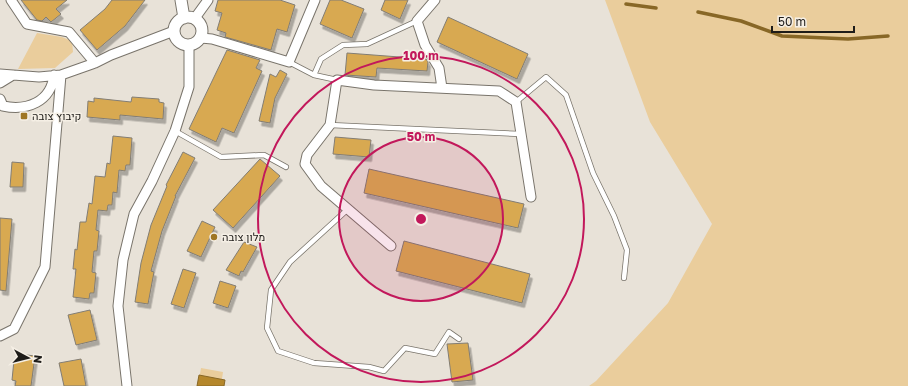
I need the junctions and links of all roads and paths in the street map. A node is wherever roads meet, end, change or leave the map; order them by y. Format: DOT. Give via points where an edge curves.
graph roads {
  1 [pos="11,0"];
  2 [pos="181,0"];
  3 [pos="208,0"];
  4 [pos="315,0"];
  5 [pos="435,0"];
  6 [pos="189,18"];
  7 [pos="416,21"];
  8 [pos="174,31"];
  9 [pos="201,38"];
  10 [pos="189,45"];
  11 [pos="289,62"];
  12 [pos="95,63"];
  13 [pos="0,74"];
  14 [pos="13,75"];
  15 [pos="57,75"];
  16 [pos="314,75"];
  17 [pos="337,80"];
  18 [pos="0,83"];
  19 [pos="442,88"];
  20 [pos="0,99"];
  21 [pos="516,102"];
  22 [pos="330,125"];
  23 [pos="175,131"];
  24 [pos="521,134"];
  25 [pos="286,167"];
  26 [pos="531,197"];
  27 [pos="348,209"];
  28 [pos="391,246"];
  29 [pos="624,278"];
  30 [pos="0,336"];
  31 [pos="459,339"];
  32 [pos="127,386"];
  1 -- 12 [label="street" via="27,24 69,32"];
  2 -- 6 [label="street"];
  3 -- 6 [label="street"];
  4 -- 11 [label="street"];
  5 -- 7 [label="street"];
  6 -- 8 [label="street" via="177,22"];
  6 -- 9 [label="street" via="201,25"];
  7 -- 16 [label="lane" via="367,44 343,45 321,58"];
  7 -- 19 [label="street" via="425,45 439,68"];
  8 -- 10 [label="street" via="182,44"];
  8 -- 12 [label="street"];
  9 -- 10 [label="street" via="196,44"];
  9 -- 11 [label="street" via="212,38"];
  10 -- 23 [label="street" via="189,87"];
  11 -- 16 [label="lane"];
  12 -- 15 [label="street"];
  13 -- 14 [label="street"];
  14 -- 15 [label="street"];
  14 -- 18 [label="street"];
  15 -- 20 [label="street" via="43,99 36,103 15,108 4,106"];
  15 -- 30 [label="street" via="45,267 14,328"];
  16 -- 17 [label="lane"];
  17 -- 19 [label="street" via="374,85"];
  17 -- 22 [label="street"];
  19 -- 21 [label="street" via="499,91"];
  21 -- 24 [label="street"];
  21 -- 29 [label="lane" via="546,77 566,95 593,173 627,250"];
  22 -- 24 [label="lane"];
  22 -- 27 [label="street" via="307,155 304,164 321,186"];
  23 -- 25 [label="lane" via="221,157 264,155"];
  23 -- 32 [label="street" via="134,214 123,260 118,306"];
  24 -- 26 [label="street"];
  27 -- 28 [label="street"];
  27 -- 31 [label="lane" via="290,262 271,290 267,328 278,352 314,363 369,367 384,372 405,348 435,354 449,332"];
}
